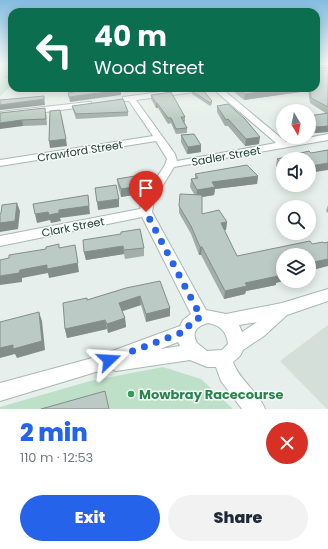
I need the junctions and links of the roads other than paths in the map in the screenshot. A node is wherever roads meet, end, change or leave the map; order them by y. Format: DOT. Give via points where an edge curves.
graph roads {
  1 [pos="177,92"];
  2 [pos="221,92"];
  3 [pos="131,98"];
  4 [pos="117,100"];
  5 [pos="94,103"];
  6 [pos="0,115"];
  7 [pos="159,138"];
  8 [pos="328,138"];
  9 [pos="284,145"];
  10 [pos="0,163"];
  11 [pos="170,166"];
  12 [pos="146,212"];
  13 [pos="0,241"];
  14 [pos="328,296"];
  15 [pos="282,310"];
  16 [pos="201,317"];
  17 [pos="226,321"];
  18 [pos="186,331"];
  19 [pos="236,345"];
  20 [pos="193,352"];
  21 [pos="222,358"];
  22 [pos="96,365"];
  23 [pos="0,392"];
  24 [pos="255,409"];
  1 -- 3 [label="street"];
  2 -- 9 [label="street"];
  3 -- 4 [label="street"];
  3 -- 7 [label="street"];
  5 -- 6 [label="street"];
  7 -- 10 [label="street, Crawford Street"];
  7 -- 11 [label="street" via="170,154"];
  8 -- 9 [label="street, Sadler Street"];
  9 -- 11 [label="street, Sadler Street"];
  11 -- 12 [label="street" via="148,200"];
  12 -- 13 [label="street, Clark Street"];
  12 -- 16 [label="street"];
  14 -- 15 [label="street"];
  15 -- 17 [label="street"];
  15 -- 19 [label="street" via="258,331"];
  16 -- 17 [label="street" via="216,316"];
  16 -- 18 [label="street" via="191,322"];
  17 -- 19 [label="street" via="234,329"];
  18 -- 20 [label="street" via="186,342"];
  18 -- 22 [label="street"];
  19 -- 21 [label="street" via="232,352"];
  20 -- 21 [label="street" via="209,360"];
  20 -- 22 [label="street"];
  21 -- 24 [label="street" via="228,375"];
  22 -- 23 [label="street"];
}
